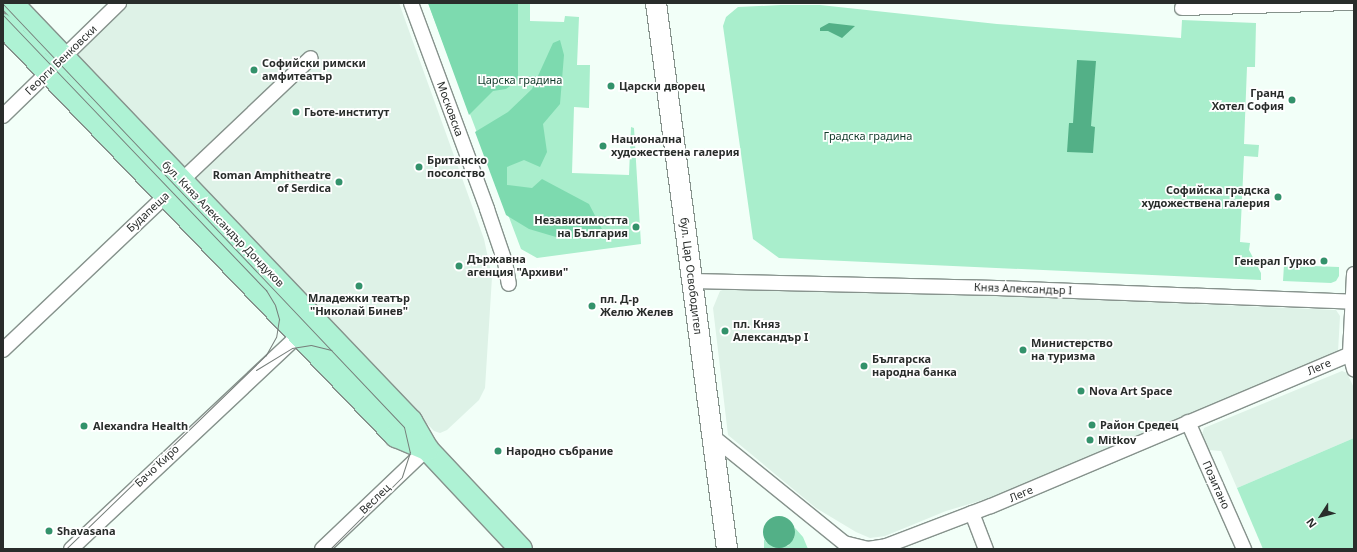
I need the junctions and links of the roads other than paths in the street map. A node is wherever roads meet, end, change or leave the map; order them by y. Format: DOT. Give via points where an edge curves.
graph roads {
  1 [pos="12,3"];
  2 [pos="119,3"];
  3 [pos="411,3"];
  4 [pos="656,3"];
  5 [pos="1354,3"];
  6 [pos="1182,8"];
  7 [pos="3,25"];
  8 [pos="64,57"];
  9 [pos="311,58"];
  10 [pos="48,72"];
  11 [pos="3,116"];
  12 [pos="182,181"];
  13 [pos="166,196"];
  14 [pos="1354,274"];
  15 [pos="692,281"];
  16 [pos="509,284"];
  17 [pos="1353,302"];
  18 [pos="314,320"];
  19 [pos="299,335"];
  20 [pos="3,350"];
  21 [pos="1350,354"];
  22 [pos="1354,369"];
  23 [pos="1188,422"];
  24 [pos="712,436"];
  25 [pos="427,449"];
  26 [pos="972,513"];
  27 [pos="71,549"];
  28 [pos="322,549"];
  29 [pos="521,549"];
  30 [pos="727,549"];
  31 [pos="986,549"];
  32 [pos="1244,549"];
  1 -- 8 [label="main road, бул. Княз Александър Дондуков"];
  2 -- 8 [label="street, Георги Бенковски"];
  3 -- 16 [label="street, Московска" via="487,209 505,262"];
  4 -- 15 [label="main road, бул. Цар Освободител"];
  5 -- 6 [label="street"];
  7 -- 10 [label="main road, бул. Княз Александър Дондуков"];
  8 -- 10 [label="street, Георги Бенковски"];
  8 -- 12 [label="main road, бул. Княз Александър Дондуков"];
  9 -- 12 [label="street, Будапеща"];
  10 -- 11 [label="street, Георги Бенковски"];
  10 -- 13 [label="main road, бул. Княз Александър Дондуков"];
  12 -- 13 [label="street, Будапеща"];
  12 -- 18 [label="main road, бул. Княз Александър Дондуков"];
  13 -- 19 [label="main road, бул. Княз Александър Дондуков"];
  13 -- 20 [label="street, Будапеща"];
  14 -- 17 [label="street"];
  15 -- 17 [label="street, Княз Александър I" via="997,288"];
  15 -- 24 [label="main road, бул. Цар Освободител"];
  17 -- 21 [label="street"];
  18 -- 19 [label="street, Бачо Киро"];
  18 -- 25 [label="main road, бул. Княз Александър Дондуков" via="411,421"];
  19 -- 25 [label="main road, бул. Княз Александър Дондуков" via="396,436"];
  19 -- 27 [label="street, Бачо Киро"];
  21 -- 22 [label="street"];
  21 -- 23 [label="street, Леге"];
  23 -- 26 [label="street, Леге"];
  23 -- 32 [label="street, Позитано"];
  24 -- 26 [label="street, Леге" via="844,543 855,547 886,546"];
  24 -- 30 [label="main road, бул. Цар Освободител"];
  25 -- 28 [label="street, Веслец"];
  25 -- 29 [label="main road, бул. Княз Александър Дондуков"];
  26 -- 31 [label="street"];
}
